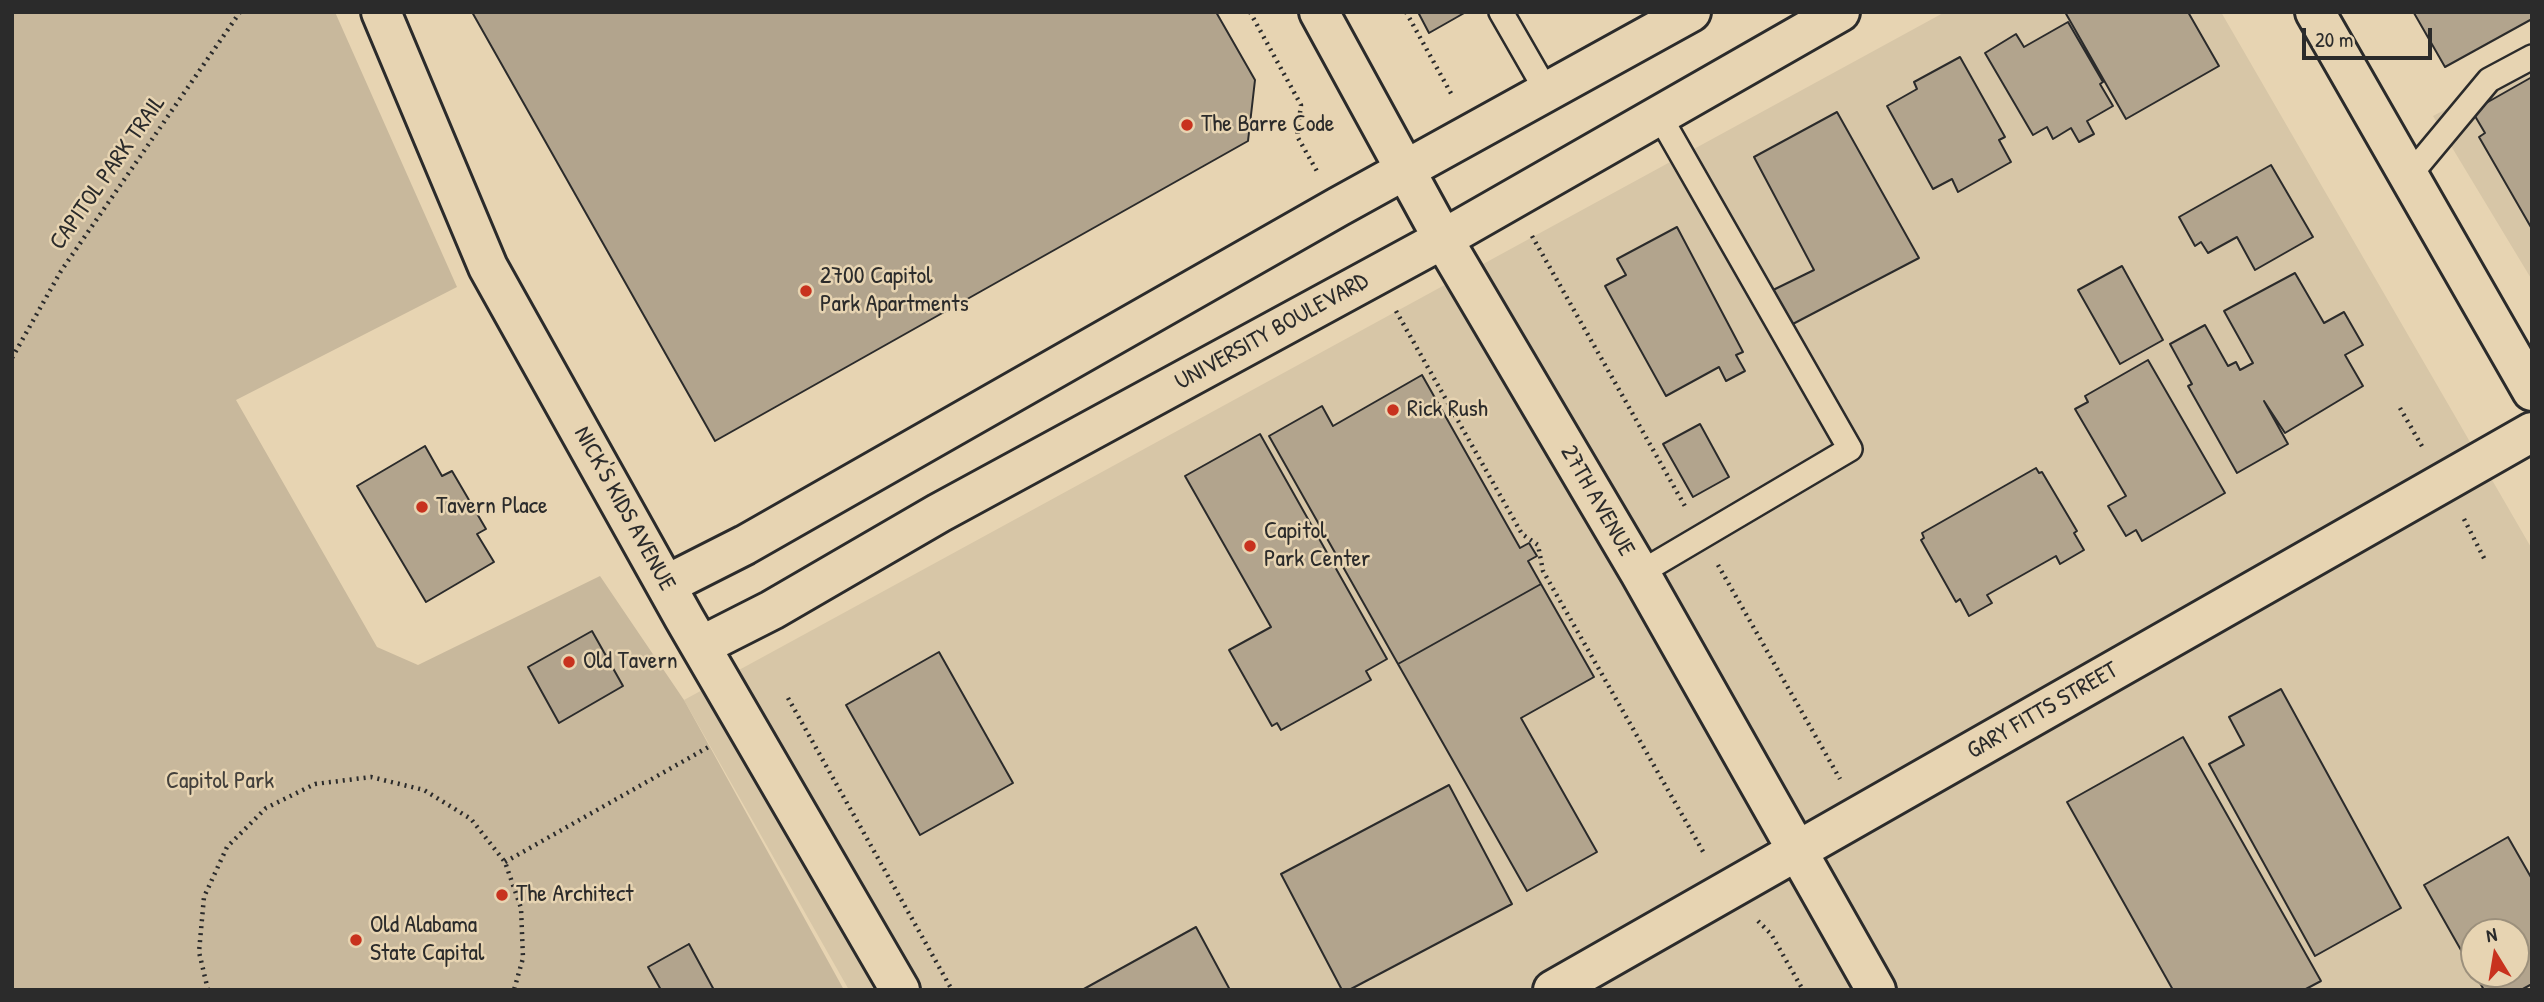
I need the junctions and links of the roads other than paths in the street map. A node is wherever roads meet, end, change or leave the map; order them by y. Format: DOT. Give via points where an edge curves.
graph roads {
  1 [pos="381,12"];
  2 [pos="1319,12"];
  3 [pos="1691,12"];
  4 [pos="1840,12"];
  5 [pos="2315,12"];
  6 [pos="1509,17"];
  7 [pos="2532,57"];
  8 [pos="1546,92"];
  9 [pos="1659,115"];
  10 [pos="1407,169"];
  11 [pos="2409,176"];
  12 [pos="1443,239"];
  13 [pos="2532,391"];
  14 [pos="2532,432"];
  15 [pos="1640,573"];
  16 [pos="666,585"];
  17 [pos="701,646"];
  18 [pos="1798,850"];
  19 [pos="900,990"];
  20 [pos="1553,990"];
  21 [pos="1876,990"];
  1 -- 16 [label="main road, NICK'S KIDS AVENUE" via="488,267"];
  2 -- 10 [label="main road, 27TH AVENUE"];
  3 -- 8 [label="main road"];
  4 -- 9 [label="main road, UNIVERSITY BOULEVARD"];
  5 -- 11 [label="main road"];
  6 -- 8 [label="lane"];
  7 -- 11 [label="lane" via="2488,80"];
  8 -- 10 [label="main road"];
  9 -- 12 [label="main road, UNIVERSITY BOULEVARD"];
  9 -- 15 [label="lane" via="1850,449"];
  10 -- 12 [label="main road, 27TH AVENUE"];
  10 -- 16 [label="main road" via="745,545"];
  11 -- 13 [label="main road"];
  12 -- 15 [label="main road, 27TH AVENUE"];
  12 -- 17 [label="main road, UNIVERSITY BOULEVARD"];
  14 -- 18 [label="main road, GARY FITTS STREET"];
  15 -- 18 [label="main road, 27TH AVENUE"];
  16 -- 17 [label="main road, NICK'S KIDS AVENUE"];
  17 -- 19 [label="main road, NICK'S KIDS AVENUE"];
  18 -- 20 [label="main road, GARY FITTS STREET"];
  18 -- 21 [label="main road, 27TH AVENUE"];
}
